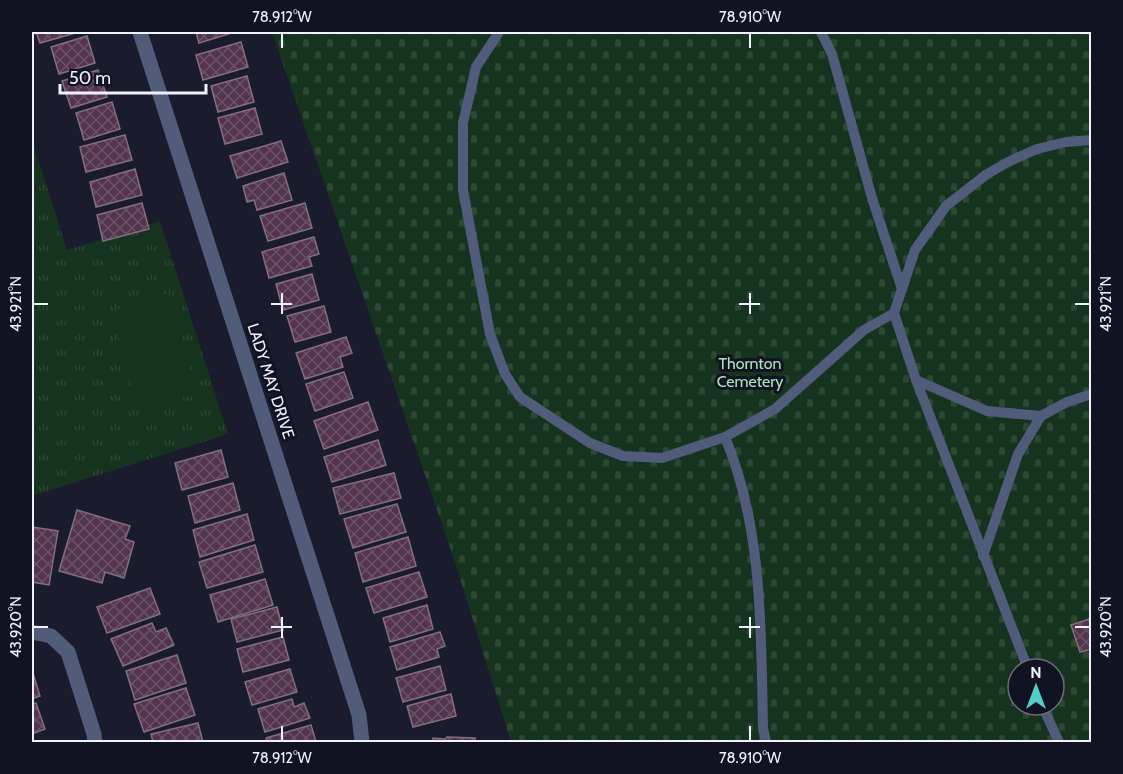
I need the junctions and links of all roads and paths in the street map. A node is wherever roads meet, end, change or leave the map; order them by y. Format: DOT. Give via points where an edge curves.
graph roads {
  1 [pos="140,32"];
  2 [pos="499,32"];
  3 [pos="820,32"];
  4 [pos="1092,140"];
  5 [pos="902,289"];
  6 [pos="894,313"];
  7 [pos="916,380"];
  8 [pos="1092,394"];
  9 [pos="1041,416"];
  10 [pos="725,438"];
  11 [pos="983,556"];
  12 [pos="32,632"];
  13 [pos="1025,657"];
  14 [pos="1048,717"];
  15 [pos="95,742"];
  16 [pos="362,742"];
  17 [pos="766,742"];
  18 [pos="1059,742"];
  1 -- 16 [label="street, LADY MAY DRIVE" via="359,715"];
  2 -- 10 [label="lane" via="476,67 463,123 463,190 490,334 505,374 520,397 590,443 623,456 662,458"];
  3 -- 5 [label="lane" via="832,54"];
  4 -- 5 [label="lane" via="1036,149 987,174 946,206 915,250"];
  5 -- 6 [label="lane"];
  6 -- 7 [label="lane"];
  6 -- 10 [label="lane" via="864,330 775,409"];
  7 -- 9 [label="lane" via="987,411"];
  7 -- 11 [label="lane"];
  8 -- 9 [label="lane"];
  9 -- 11 [label="lane" via="1018,454"];
  10 -- 17 [label="lane" via="737,466 760,599"];
  11 -- 13 [label="lane"];
  12 -- 15 [label="street" via="51,636 68,652"];
  14 -- 18 [label="lane"];
}
